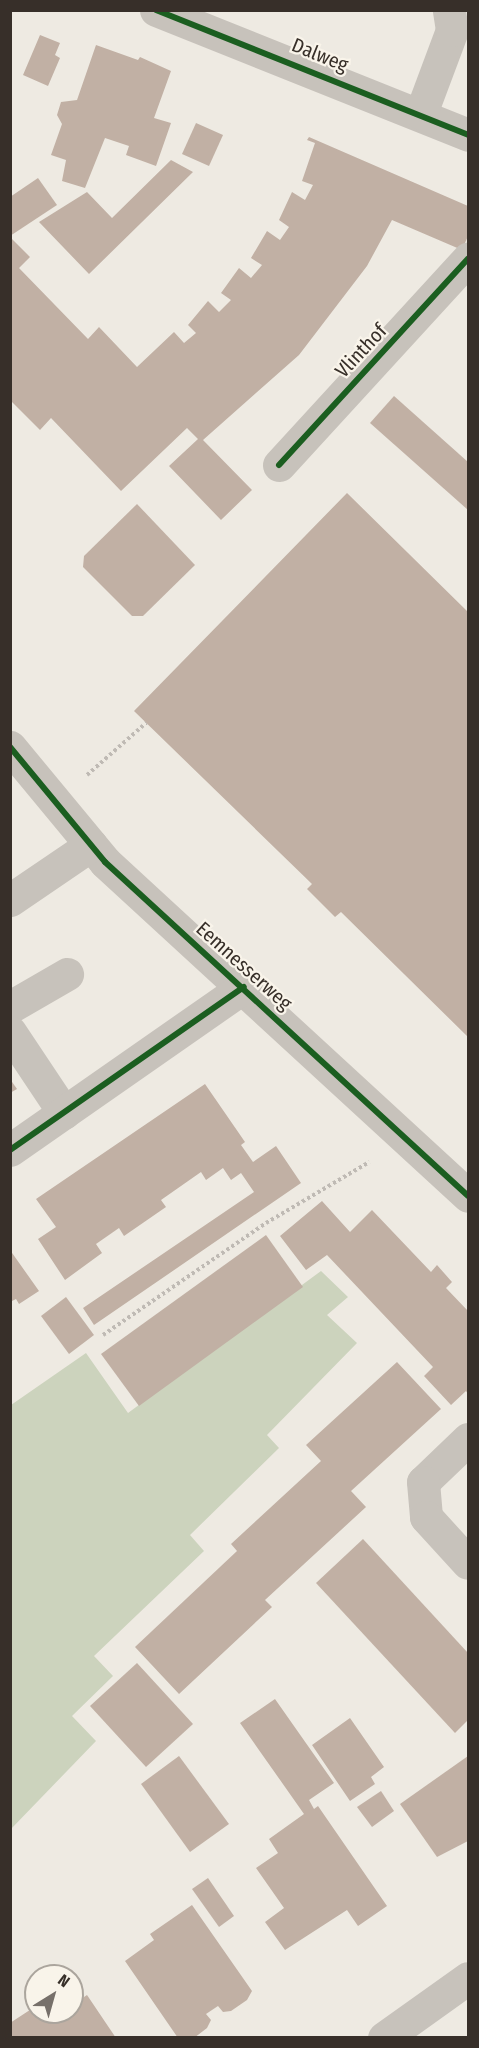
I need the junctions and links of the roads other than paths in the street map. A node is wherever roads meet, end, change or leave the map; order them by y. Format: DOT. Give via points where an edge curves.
graph roads {
  1 [pos="156,10"];
  2 [pos="448,10"];
  3 [pos="421,113"];
  4 [pos="468,135"];
  5 [pos="468,259"];
  6 [pos="279,465"];
  7 [pos="10,747"];
  8 [pos="91,845"];
  9 [pos="10,900"];
  10 [pos="67,974"];
  11 [pos="244,987"];
  12 [pos="10,1007"];
  13 [pos="10,1032"];
  14 [pos="64,1113"];
  15 [pos="10,1150"];
  16 [pos="468,1196"];
  17 [pos="468,1439"];
  18 [pos="468,1563"];
  19 [pos="468,1978"];
  20 [pos="384,2037"];
  1 -- 3 [label="street, Dalweg"];
  2 -- 3 [label="street" via="452,30"];
  3 -- 4 [label="street, Dalweg"];
  5 -- 6 [label="street, Vlinthof"];
  7 -- 8 [label="street, Eemnesserweg"];
  8 -- 9 [label="street"];
  8 -- 11 [label="street, Eemnesserweg"];
  10 -- 12 [label="street"];
  11 -- 14 [label="street"];
  11 -- 16 [label="street, Eemnesserweg"];
  13 -- 14 [label="street"];
  14 -- 15 [label="street"];
  17 -- 18 [label="street" via="423,1482 426,1516"];
  19 -- 20 [label="street"];
}
